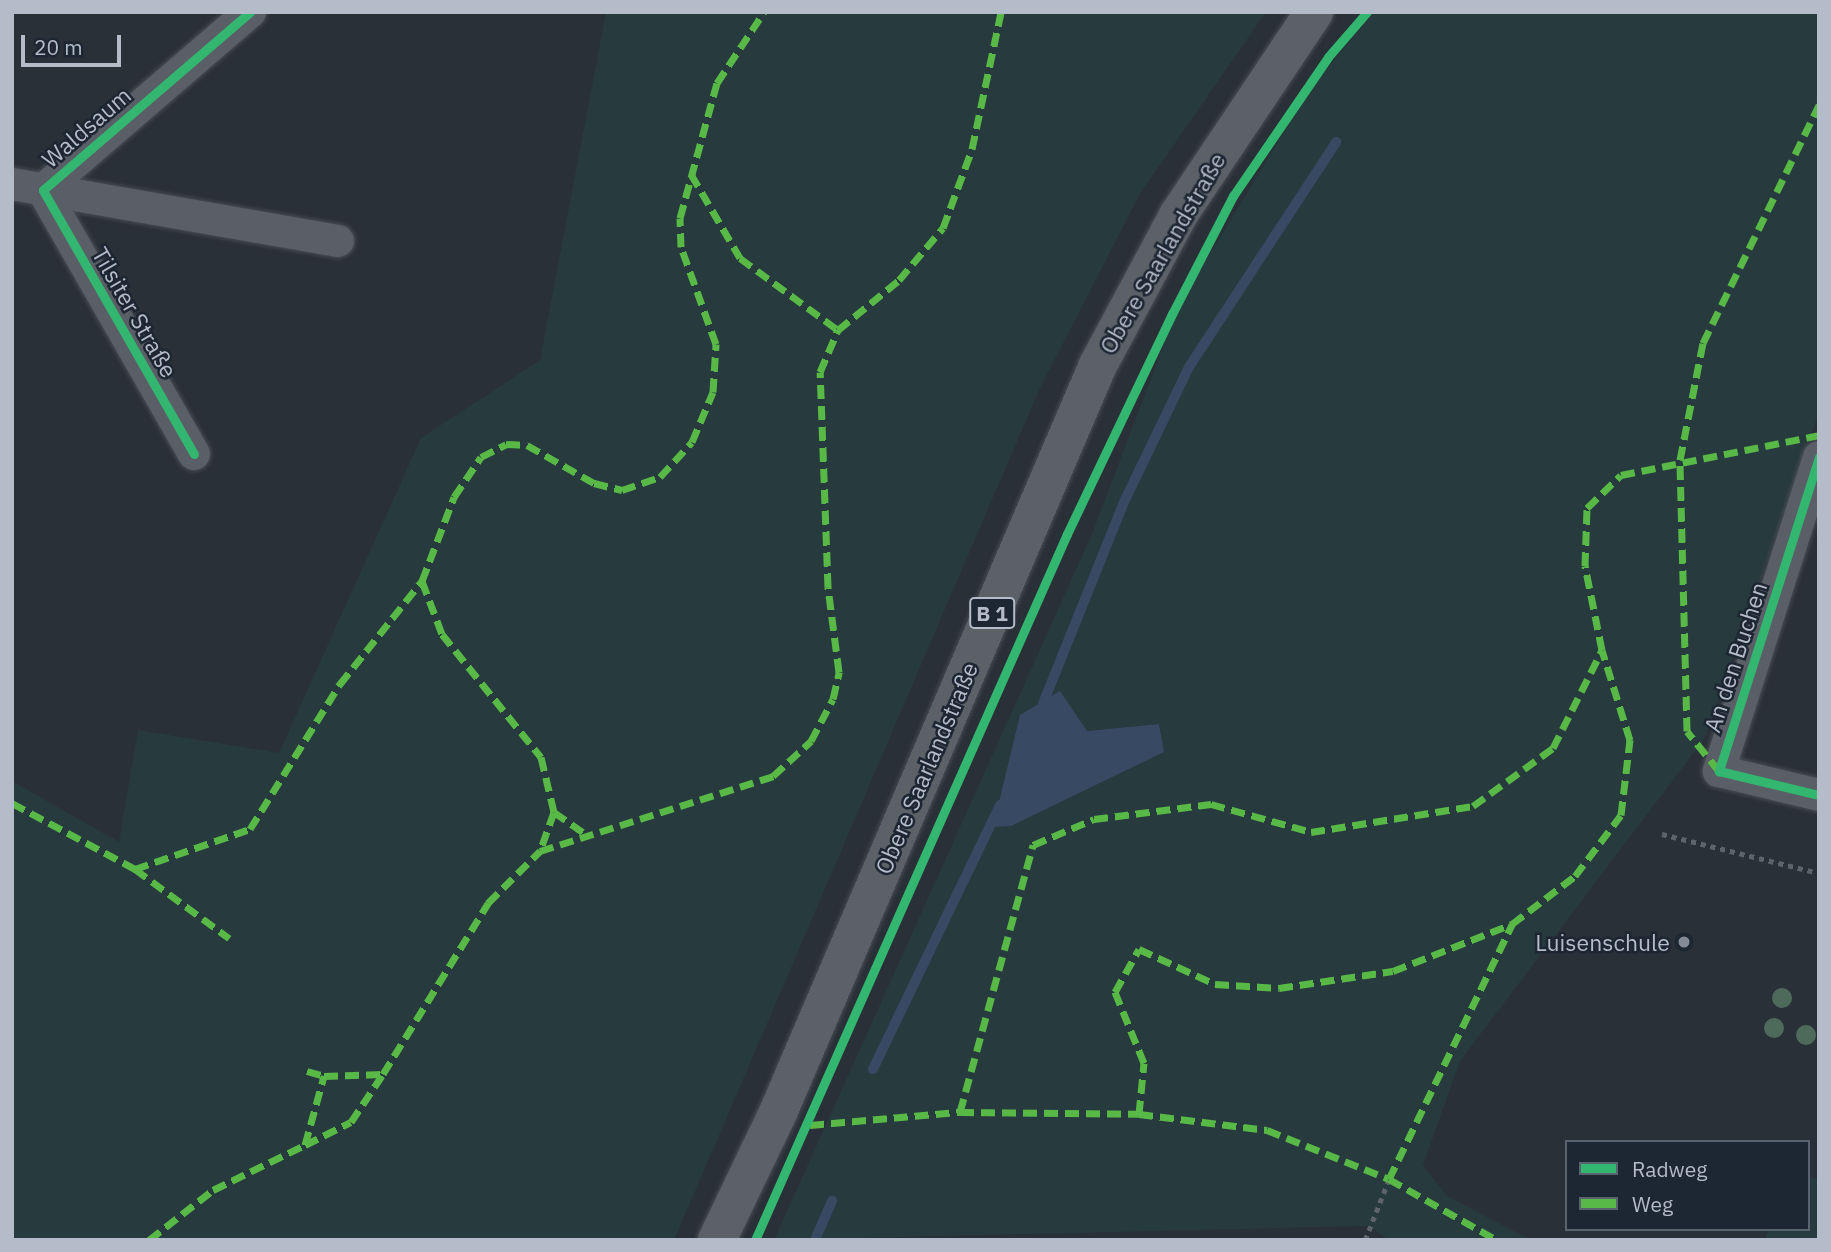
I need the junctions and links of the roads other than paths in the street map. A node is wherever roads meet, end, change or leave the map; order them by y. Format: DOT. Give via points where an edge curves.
graph roads {
  1 [pos="250,12"];
  2 [pos="1314,12"];
  3 [pos="27,187"];
  4 [pos="338,241"];
  5 [pos="194,454"];
  6 [pos="1819,457"];
  7 [pos="1819,795"];
  8 [pos="718,1240"];
  1 -- 3 [label="street, Waldsaum"];
  2 -- 8 [label="main road, Obere Saarlandstraße / B 1" via="1179,214 1098,365 777,1115"];
  3 -- 4 [label="street"];
  3 -- 5 [label="street, Tilsiter Straße"];
  6 -- 7 [label="street, An den Buchen" via="1719,771"];
}
